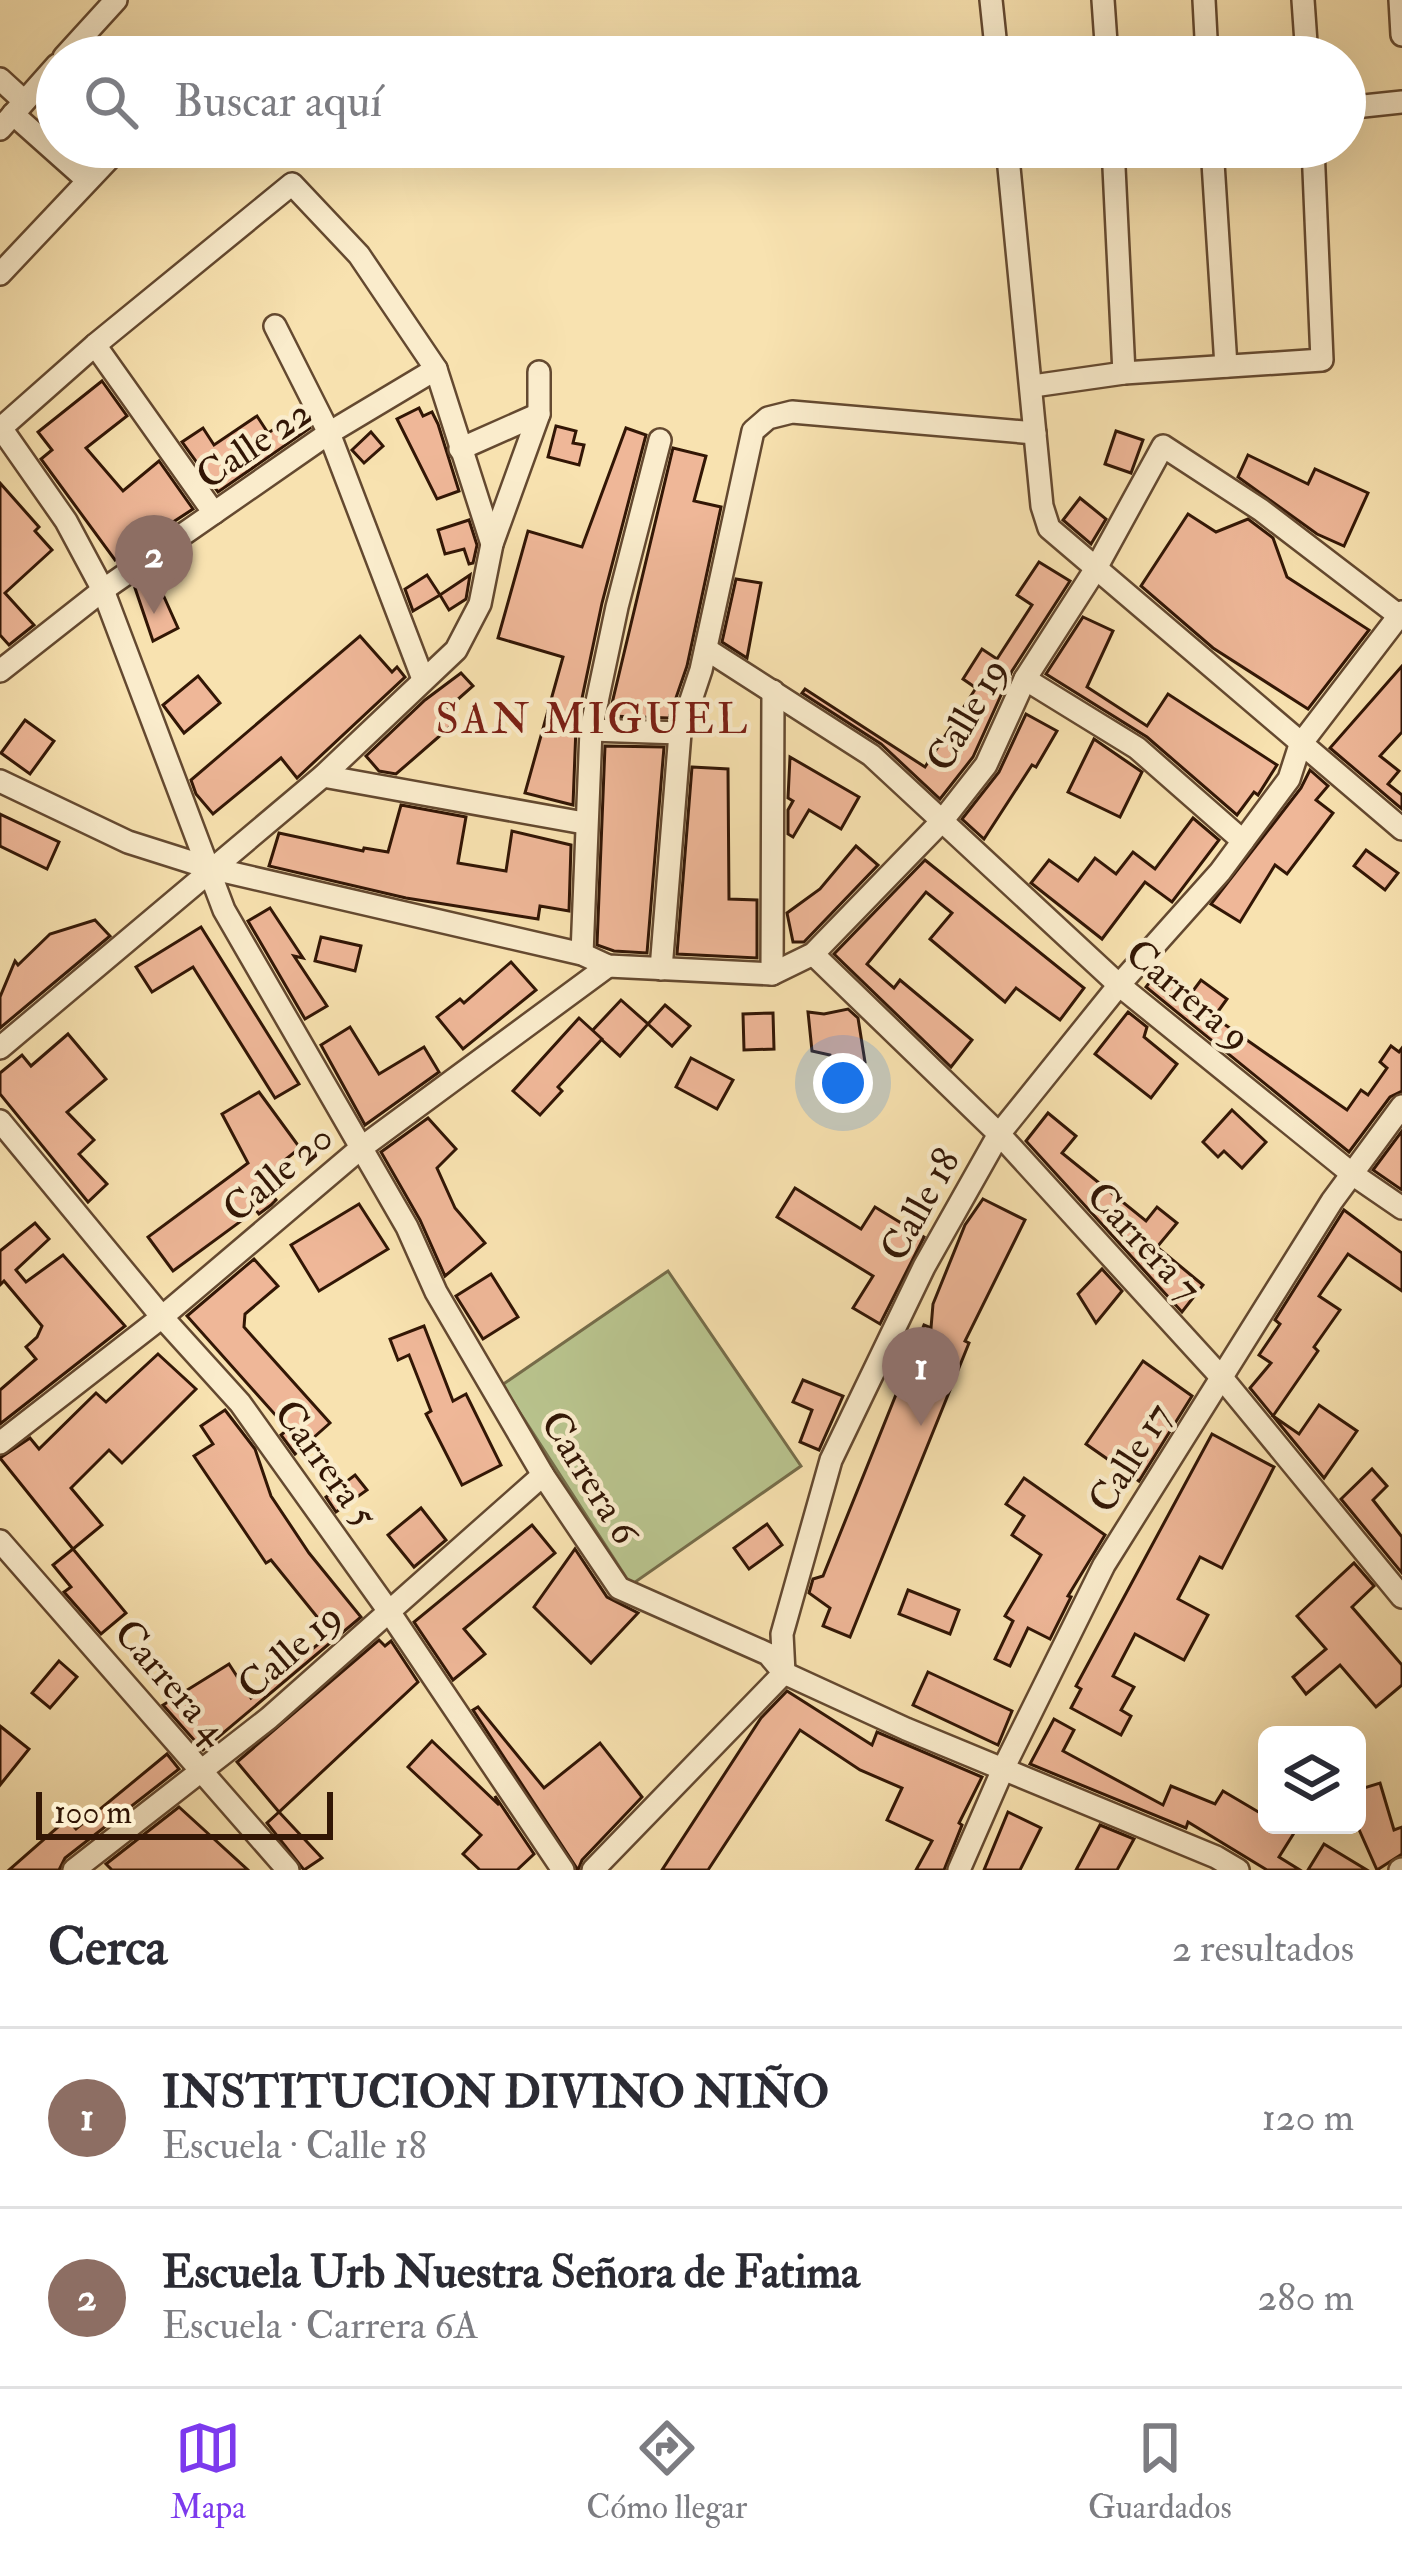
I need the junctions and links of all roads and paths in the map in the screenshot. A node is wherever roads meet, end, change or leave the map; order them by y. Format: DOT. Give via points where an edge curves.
graph roads {
  1 [pos="116,0"];
  2 [pos="991,0"];
  3 [pos="1103,0"];
  4 [pos="1204,0"];
  5 [pos="1303,0"];
  6 [pos="1400,0"];
  7 [pos="1402,35"];
  8 [pos="83,36"];
  9 [pos="995,36"];
  10 [pos="1106,36"];
  11 [pos="1206,36"];
  12 [pos="1306,36"];
  13 [pos="0,80"];
  14 [pos="36,88"];
  15 [pos="1402,102"];
  16 [pos="1366,106"];
  17 [pos="12,115"];
  18 [pos="36,136"];
  19 [pos="73,168"];
  20 [pos="98,168"];
  21 [pos="1009,168"];
  22 [pos="1114,168"];
  23 [pos="1213,168"];
  24 [pos="1314,168"];
  25 [pos="86,179"];
  26 [pos="0,274"];
  27 [pos="275,326"];
  28 [pos="95,345"];
  29 [pos="1226,366"];
  30 [pos="436,369"];
  31 [pos="539,372"];
  32 [pos="1124,373"];
  33 [pos="1033,386"];
  34 [pos="539,414"];
  35 [pos="0,429"];
  36 [pos="329,433"];
  37 [pos="1036,433"];
  38 [pos="660,440"];
  39 [pos="460,449"];
  40 [pos="214,513"];
  41 [pos="492,544"];
  42 [pos="1095,570"];
  43 [pos="104,590"];
  44 [pos="1401,615"];
  45 [pos="706,649"];
  46 [pos="0,671"];
  47 [pos="1025,679"];
  48 [pos="423,680"];
  49 [pos="773,691"];
  50 [pos="591,730"];
  51 [pos="680,733"];
  52 [pos="1300,745"];
  53 [pos="322,776"];
  54 [pos="0,781"];
  55 [pos="942,821"];
  56 [pos="584,823"];
  57 [pos="1402,829"];
  58 [pos="1243,841"];
  59 [pos="210,868"];
  60 [pos="582,954"];
  61 [pos="814,954"];
  62 [pos="608,966"];
  63 [pos="661,968"];
  64 [pos="772,974"];
  65 [pos="1119,985"];
  66 [pos="0,1048"];
  67 [pos="1402,1106"];
  68 [pos="0,1121"];
  69 [pos="999,1134"];
  70 [pos="361,1148"];
  71 [pos="1352,1173"];
  72 [pos="1402,1208"];
  73 [pos="162,1317"];
  74 [pos="1222,1378"];
  75 [pos="0,1443"];
  76 [pos="544,1475"];
  77 [pos="0,1541"];
  78 [pos="1402,1597"];
  79 [pos="388,1610"];
  80 [pos="784,1673"];
  81 [pos="1004,1767"];
  82 [pos="201,1768"];
  83 [pos="74,1870"];
  84 [pos="288,1870"];
  85 [pos="563,1870"];
  86 [pos="593,1870"];
  87 [pos="959,1870"];
  88 [pos="1238,1870"];
  1 -- 8 [label="street"];
  2 -- 9 [label="street"];
  3 -- 10 [label="street"];
  4 -- 11 [label="street"];
  5 -- 12 [label="street"];
  6 -- 7 [label="street"];
  13 -- 17 [label="street"];
  14 -- 17 [label="street"];
  15 -- 16 [label="street"];
  17 -- 18 [label="street"];
  19 -- 25 [label="street"];
  20 -- 25 [label="street"];
  21 -- 33 [label="street"];
  22 -- 32 [label="street"];
  23 -- 29 [label="street"];
  24 -- 29 [label="street" via="1322,360"];
  25 -- 26 [label="street"];
  27 -- 36 [label="street"];
  28 -- 30 [label="street" via="292,184 359,255"];
  28 -- 35 [label="street"];
  28 -- 40 [label="street"];
  29 -- 32 [label="street"];
  30 -- 36 [label="street, Calle 22"];
  30 -- 39 [label="street"];
  31 -- 34 [label="street"];
  32 -- 33 [label="street"];
  33 -- 37 [label="street"];
  34 -- 39 [label="street"];
  34 -- 41 [label="street"];
  35 -- 43 [label="street, Carrera 6"];
  36 -- 40 [label="street, Calle 22"];
  36 -- 48 [label="street"];
  37 -- 42 [label="street" via="1049,528"];
  37 -- 45 [label="street" via="792,412 768,418 753,431"];
  38 -- 50 [label="street"];
  39 -- 41 [label="street"];
  40 -- 43 [label="street, Calle 22"];
  41 -- 48 [label="street" via="480,604 455,650"];
  42 -- 44 [label="street, Calle 19" via="1158,450 1168,446"];
  42 -- 47 [label="street, Calle 19"];
  42 -- 52 [label="street"];
  43 -- 46 [label="street, Calle 22"];
  43 -- 59 [label="street, Carrera 6"];
  44 -- 52 [label="street, Calle 18"];
  45 -- 49 [label="street, Carrera 9"];
  45 -- 51 [label="street"];
  47 -- 55 [label="street, Calle 19" via="986,765"];
  47 -- 58 [label="street" via="1137,748"];
  48 -- 53 [label="street"];
  49 -- 55 [label="street, Carrera 9" via="871,754"];
  49 -- 64 [label="street"];
  50 -- 51 [label="street"];
  50 -- 56 [label="street"];
  51 -- 63 [label="street"];
  52 -- 57 [label="street"];
  52 -- 58 [label="street, Calle 18" via="1289,779"];
  53 -- 56 [label="street"];
  53 -- 59 [label="street"];
  54 -- 59 [label="street" via="128,842"];
  55 -- 61 [label="street, Calle 19"];
  55 -- 65 [label="street, Carrera 9"];
  56 -- 60 [label="street"];
  58 -- 65 [label="street, Calle 18"];
  59 -- 60 [label="street"];
  59 -- 66 [label="street"];
  59 -- 70 [label="street, Carrera 6" via="268,992"];
  60 -- 62 [label="street"];
  61 -- 64 [label="street, Calle 19"];
  61 -- 69 [label="street, Carrera 7"];
  62 -- 63 [label="street"];
  62 -- 70 [label="street, Calle 20"];
  63 -- 64 [label="street"];
  65 -- 69 [label="street, Calle 18"];
  65 -- 71 [label="street, Carrera 9"];
  67 -- 71 [label="street, Calle 17"];
  68 -- 73 [label="street, Carrera 5"];
  69 -- 74 [label="street, Carrera 7"];
  69 -- 80 [label="street, Calle 18" via="831,1460 782,1634"];
  70 -- 73 [label="street, Calle 20"];
  70 -- 76 [label="street, Carrera 6"];
  71 -- 72 [label="street, Carrera 9"];
  71 -- 74 [label="street, Calle 17"];
  73 -- 75 [label="street, Calle 20"];
  73 -- 79 [label="street, Carrera 5" via="240,1403"];
  74 -- 78 [label="street, Carrera 7"];
  74 -- 81 [label="street, Calle 17" via="1104,1565"];
  76 -- 79 [label="street, Calle 19"];
  76 -- 80 [label="street, Carrera 6" via="619,1588 768,1654"];
  77 -- 82 [label="street, Carrera 4"];
  79 -- 82 [label="street, Calle 19"];
  79 -- 85 [label="street, Carrera 5"];
  80 -- 81 [label="street, Carrera 6"];
  80 -- 86 [label="street"];
  81 -- 87 [label="street, Calle 17"];
  81 -- 88 [label="street, Carrera 6"];
  82 -- 83 [label="street, Calle 19"];
  82 -- 84 [label="street, Carrera 4"];
}
